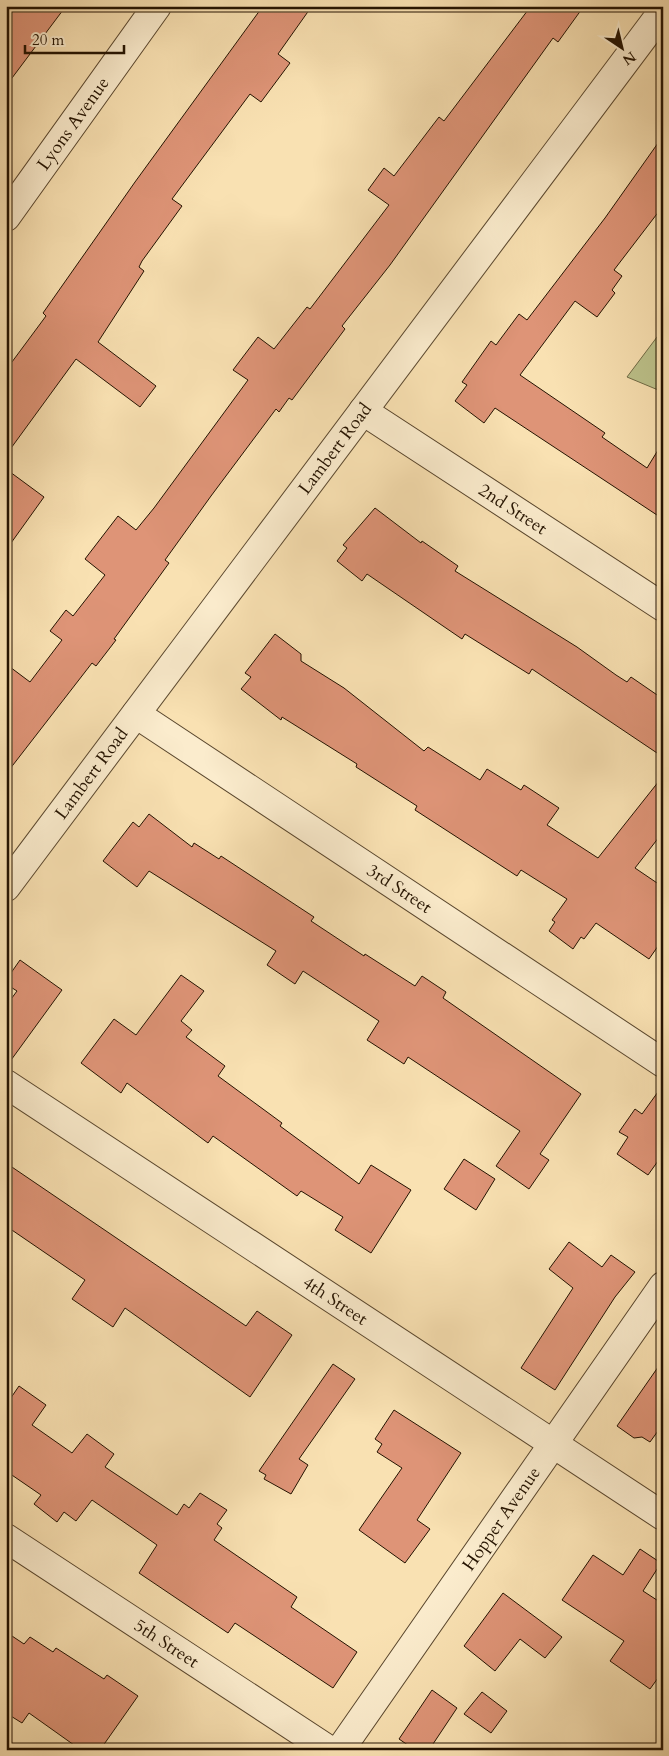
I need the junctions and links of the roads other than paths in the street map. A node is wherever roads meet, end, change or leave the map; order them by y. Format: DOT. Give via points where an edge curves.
graph roads {
  1 [pos="157,6"];
  2 [pos="663,11"];
  3 [pos="6,217"];
  4 [pos="363,411"];
  5 [pos="663,607"];
  6 [pos="136,714"];
  7 [pos="6,887"];
  8 [pos="663,1063"];
  9 [pos="6,1084"];
  10 [pos="663,1286"];
  11 [pos="553,1444"];
  12 [pos="663,1516"];
  13 [pos="6,1538"];
  14 [pos="329,1750"];
  15 [pos="340,1750"];
  1 -- 3 [label="street, Lyons Avenue"];
  2 -- 4 [label="street, Lambert Road"];
  4 -- 5 [label="street, 2nd Street"];
  4 -- 6 [label="street, Lambert Road"];
  6 -- 7 [label="street, Lambert Road"];
  6 -- 8 [label="street, 3rd Street"];
  9 -- 11 [label="street, 4th Street"];
  10 -- 11 [label="street, Hopper Avenue"];
  11 -- 12 [label="street, 4th Street"];
  11 -- 15 [label="street, Hopper Avenue"];
  13 -- 14 [label="street, 5th Street"];
}
